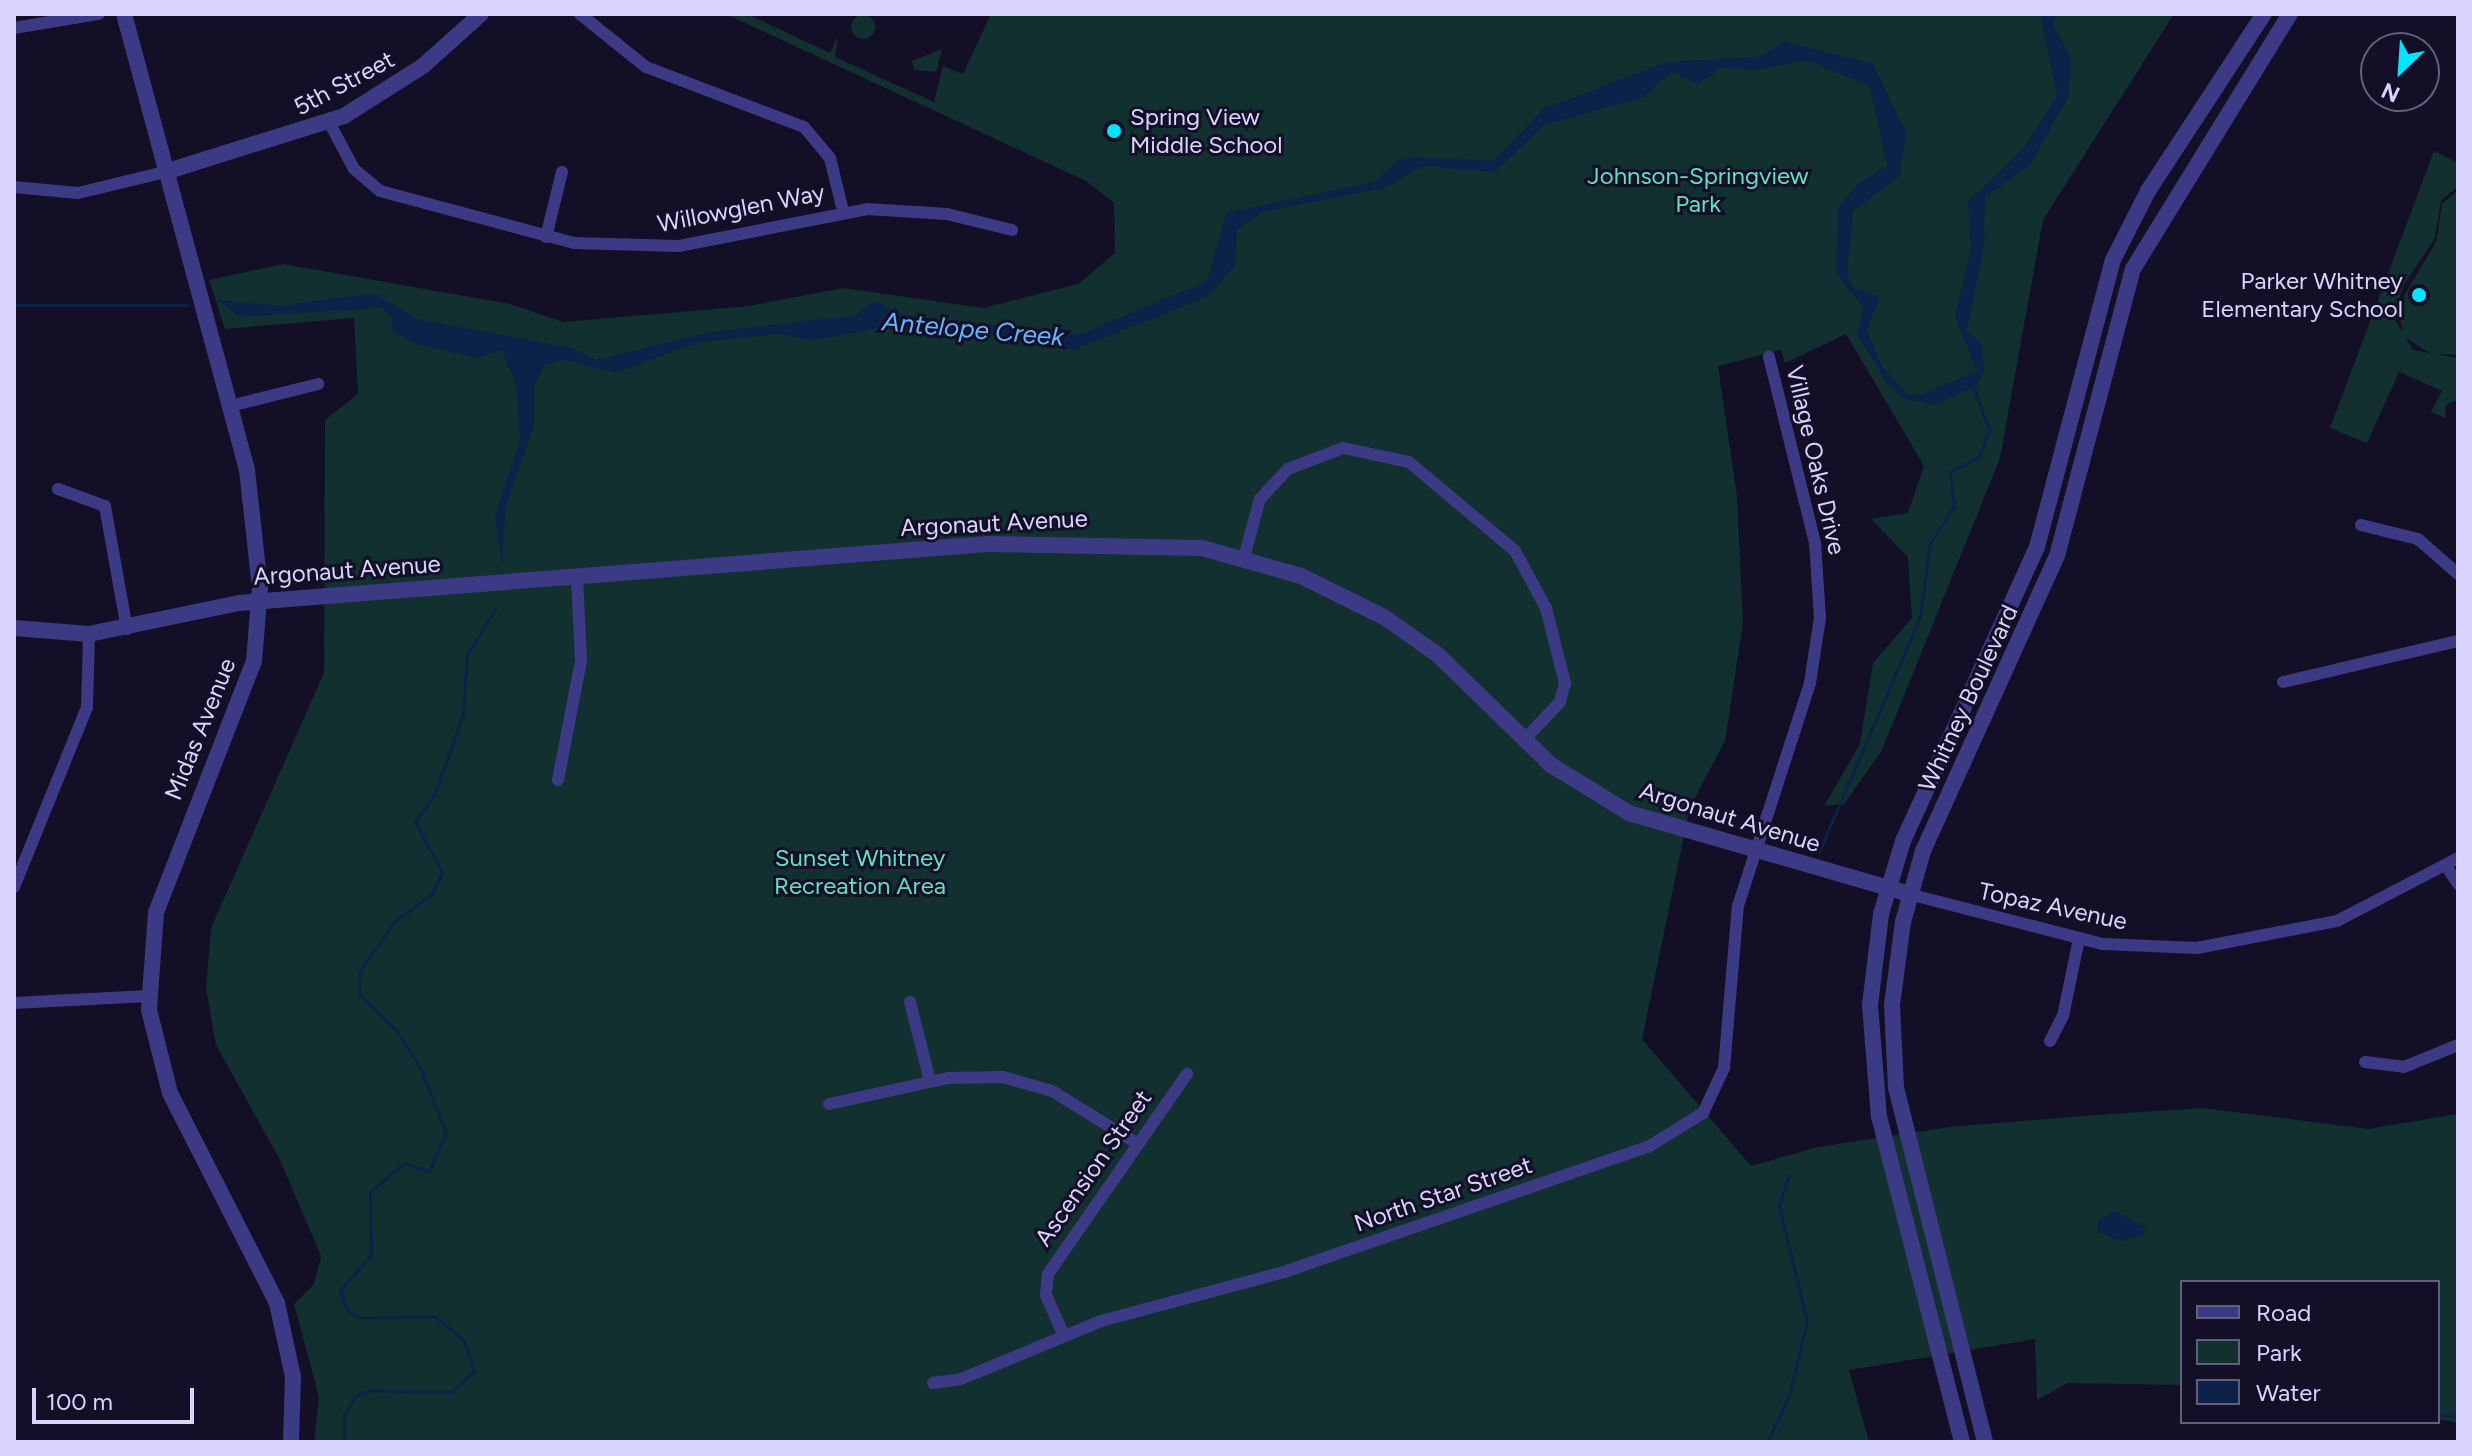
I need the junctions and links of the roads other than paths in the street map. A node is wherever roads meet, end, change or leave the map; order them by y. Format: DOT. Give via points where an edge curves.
graph roads {
  1 [pos="99,14"];
  2 [pos="124,14"];
  3 [pos="481,14"];
  4 [pos="580,14"];
  5 [pos="2264,14"];
  6 [pos="2290,14"];
  7 [pos="14,28"];
  8 [pos="329,122"];
  9 [pos="165,172"];
  10 [pos="562,172"];
  11 [pos="14,187"];
  12 [pos="843,211"];
  13 [pos="1012,230"];
  14 [pos="546,237"];
  15 [pos="1769,357"];
  16 [pos="318,384"];
  17 [pos="230,406"];
  18 [pos="58,489"];
  19 [pos="2361,525"];
  20 [pos="1244,557"];
  21 [pos="2458,574"];
  22 [pos="577,576"];
  23 [pos="260,601"];
  24 [pos="14,628"];
  25 [pos="127,629"];
  26 [pos="89,634"];
  27 [pos="2458,641"];
  28 [pos="2283,682"];
  29 [pos="1524,740"];
  30 [pos="558,780"];
  31 [pos="1752,850"];
  32 [pos="2458,858"];
  33 [pos="2446,866"];
  34 [pos="2458,884"];
  35 [pos="14,887"];
  36 [pos="1888,889"];
  37 [pos="1909,894"];
  38 [pos="2079,939"];
  39 [pos="148,996"];
  40 [pos="910,1002"];
  41 [pos="14,1003"];
  42 [pos="2050,1041"];
  43 [pos="2458,1045"];
  44 [pos="2365,1062"];
  45 [pos="1187,1074"];
  46 [pos="930,1081"];
  47 [pos="829,1104"];
  48 [pos="1135,1142"];
  49 [pos="1064,1336"];
  50 [pos="933,1383"];
  51 [pos="291,1442"];
  52 [pos="1962,1442"];
  53 [pos="1985,1442"];
  1 -- 7 [label="street"];
  2 -- 9 [label="street, Midas Avenue"];
  3 -- 8 [label="street, 5th Street" via="398,85"];
  4 -- 12 [label="street" via="654,71 804,127 830,158"];
  5 -- 36 [label="street, Whitney Boulevard" via="2148,191 2113,260 2037,547"];
  6 -- 37 [label="street, Whitney Boulevard" via="2133,269 2057,556"];
  8 -- 9 [label="street, 5th Street"];
  8 -- 14 [label="street, Willowglen Way" via="354,169 380,191"];
  9 -- 11 [label="street" via="78,193"];
  9 -- 17 [label="street, Midas Avenue"];
  10 -- 14 [label="street"];
  12 -- 13 [label="street, Willowglen Way" via="923,211"];
  12 -- 14 [label="street, Willowglen Way" via="657,249"];
  15 -- 31 [label="street, Village Oaks Drive" via="1815,543 1820,618 1800,720"];
  16 -- 17 [label="street"];
  17 -- 23 [label="street, Midas Avenue" via="254,513"];
  18 -- 25 [label="street" via="105,506"];
  19 -- 21 [label="street" via="2418,539"];
  20 -- 22 [label="street, Argonaut Avenue" via="1166,543 1026,542"];
  20 -- 29 [label="street, Argonaut Avenue" via="1384,617 1438,655"];
  20 -- 29 [label="street" via="1260,499 1301,462 1358,448 1417,467 1515,551 1546,608 1564,687"];
  22 -- 23 [label="street, Argonaut Avenue"];
  22 -- 30 [label="street" via="577,698"];
  23 -- 25 [label="street, Argonaut Avenue"];
  23 -- 39 [label="street, Midas Avenue" via="254,661 158,903"];
  24 -- 26 [label="street, Argonaut Avenue"];
  25 -- 26 [label="street, Argonaut Avenue"];
  26 -- 35 [label="street" via="87,707"];
  27 -- 28 [label="street"];
  29 -- 31 [label="street, Argonaut Avenue" via="1569,778 1629,813"];
  31 -- 36 [label="street, Argonaut Avenue"];
  31 -- 49 [label="street, North Star Street" via="1732,938 1724,1068 1713,1098 1692,1123 1648,1147 1284,1272"];
  32 -- 33 [label="street, Topaz Avenue"];
  33 -- 34 [label="street"];
  33 -- 38 [label="street, Topaz Avenue" via="2359,913 2267,939 2162,948"];
  36 -- 37 [label="street, Argonaut Avenue"];
  36 -- 52 [label="street, Whitney Boulevard" via="1870,1005 1875,1091"];
  37 -- 38 [label="street, Topaz Avenue"];
  37 -- 53 [label="street, Whitney Boulevard" via="1894,977 1896,1087"];
  38 -- 42 [label="street"];
  39 -- 41 [label="street"];
  39 -- 51 [label="street, Midas Avenue" via="170,1093 280,1312 293,1377"];
  40 -- 46 [label="street"];
  43 -- 44 [label="street" via="2404,1067"];
  45 -- 48 [label="street, Ascension Street"];
  46 -- 47 [label="street"];
  46 -- 48 [label="street" via="976,1076 1028,1083"];
  48 -- 49 [label="street, Ascension Street" via="1048,1274 1046,1295"];
  49 -- 50 [label="street, North Star Street"];
}
